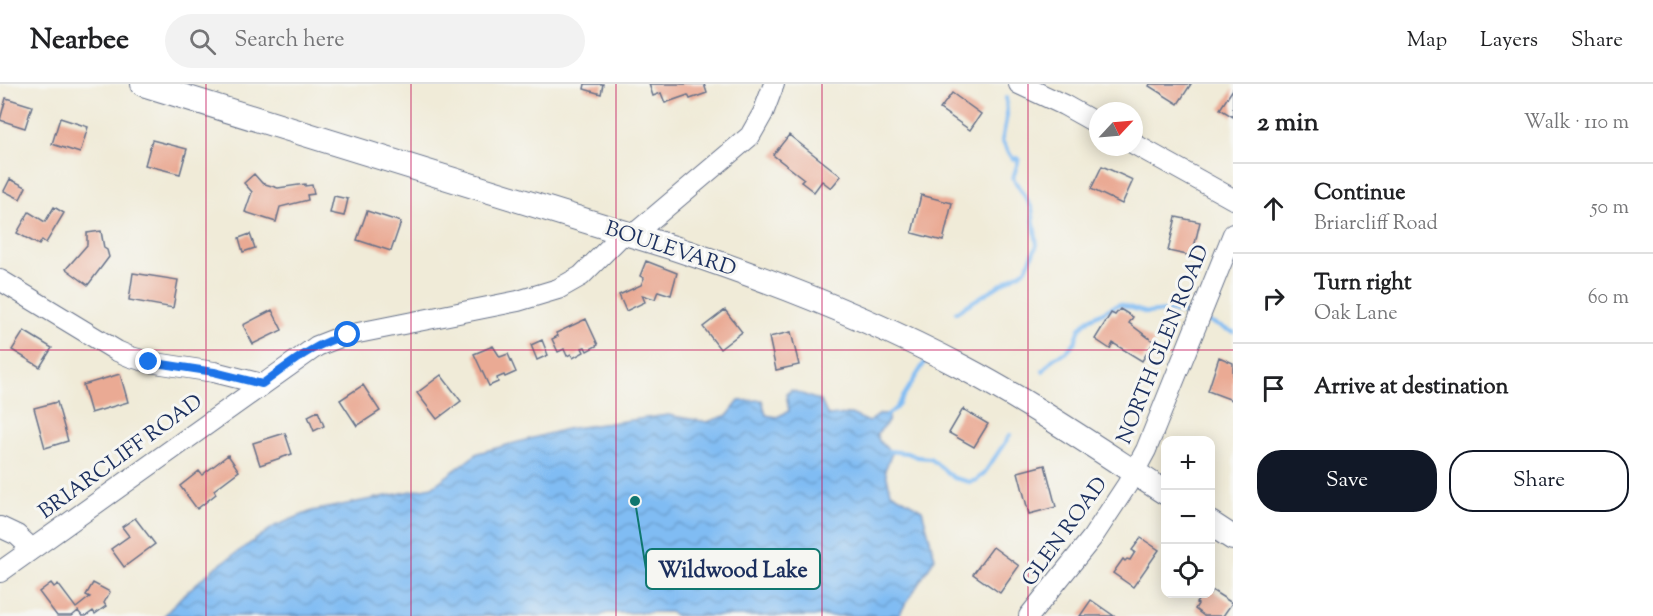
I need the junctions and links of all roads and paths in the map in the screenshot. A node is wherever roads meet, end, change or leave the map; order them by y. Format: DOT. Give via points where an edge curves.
graph roads {
  1 [pos="143,84"];
  2 [pos="774,84"];
  3 [pos="1019,84"];
  4 [pos="1089,119"];
  5 [pos="1143,149"];
  6 [pos="1233,199"];
  7 [pos="629,234"];
  8 [pos="1233,234"];
  9 [pos="0,280"];
  10 [pos="262,384"];
  11 [pos="1133,472"];
  12 [pos="1161,490"];
  13 [pos="1215,526"];
  14 [pos="0,527"];
  15 [pos="1233,538"];
  16 [pos="32,549"];
  17 [pos="0,572"];
  18 [pos="1029,616"];
  1 -- 7 [label="main road, BOULEVARD"];
  2 -- 7 [label="street, BRIARCLIFF ROAD" via="750,136"];
  3 -- 4 [label="street"];
  5 -- 6 [label="street"];
  7 -- 10 [label="street, BRIARCLIFF ROAD" via="581,276 558,289 335,339 317,346"];
  7 -- 11 [label="main road, BOULEVARD" via="751,274 892,332 1035,408"];
  8 -- 11 [label="street, NORTH GLEN ROAD" via="1146,450"];
  9 -- 10 [label="street" via="131,357"];
  10 -- 16 [label="street, BRIARCLIFF ROAD"];
  11 -- 12 [label="main road, BOULEVARD"];
  11 -- 18 [label="street, GLEN ROAD" via="1092,538"];
  13 -- 15 [label="main road"];
  14 -- 16 [label="street" via="17,535"];
  16 -- 17 [label="street, BRIARCLIFF ROAD"];
}
